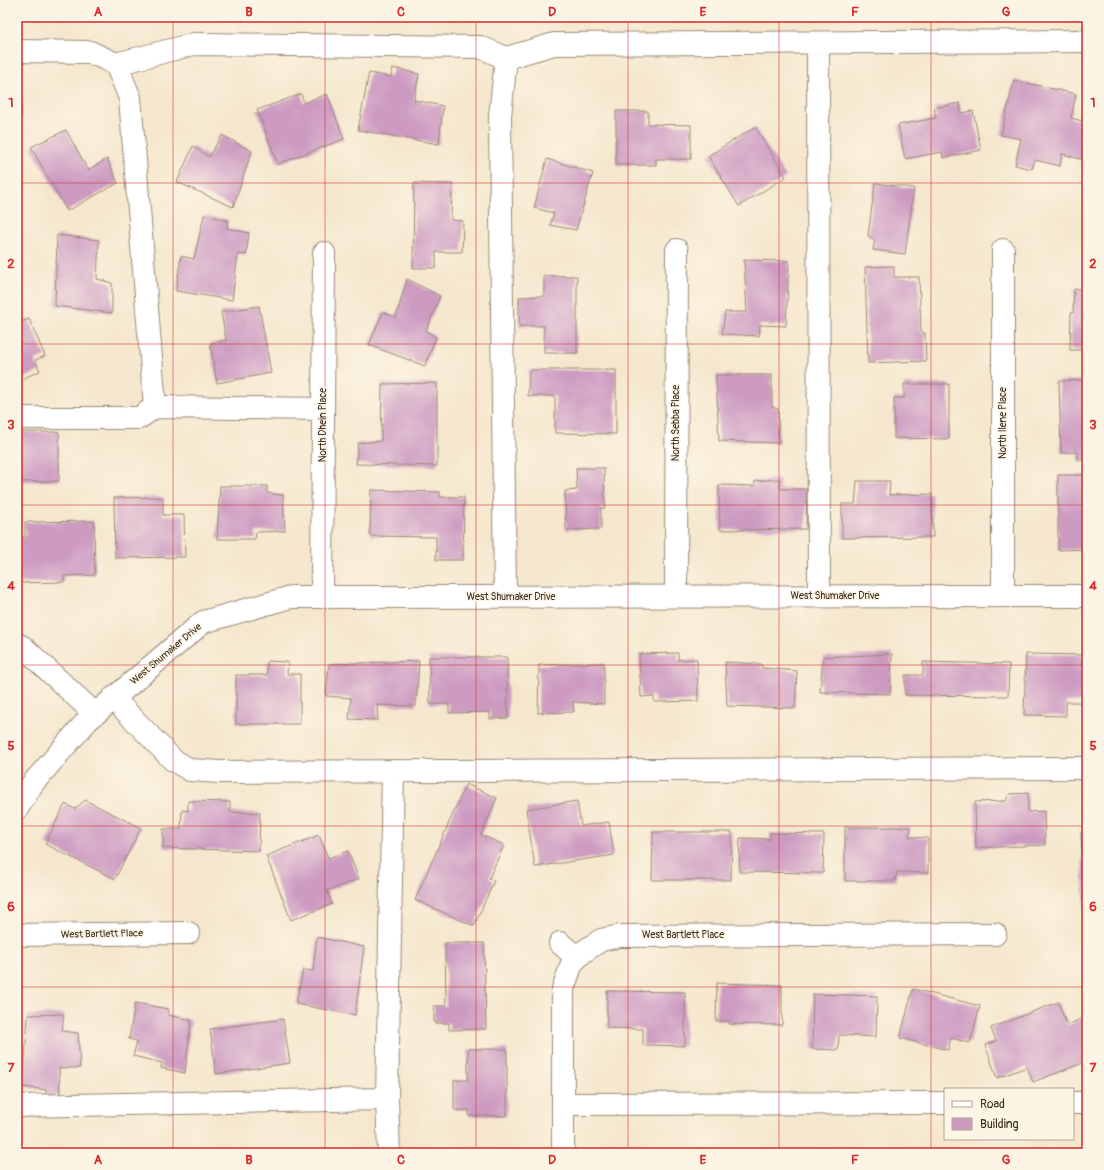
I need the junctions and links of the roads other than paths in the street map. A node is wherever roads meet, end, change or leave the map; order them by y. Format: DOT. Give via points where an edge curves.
graph roads {
  1 [pos="1087,41"];
  2 [pos="818,43"];
  3 [pos="17,51"];
  4 [pos="506,58"];
  5 [pos="116,64"];
  6 [pos="677,250"];
  7 [pos="1003,250"];
  8 [pos="324,253"];
  9 [pos="155,407"];
  10 [pos="323,409"];
  11 [pos="17,418"];
  12 [pos="676,596"];
  13 [pos="819,596"];
  14 [pos="1003,596"];
  15 [pos="1087,596"];
  16 [pos="322,597"];
  17 [pos="505,597"];
  18 [pos="17,644"];
  19 [pos="113,698"];
  20 [pos="95,714"];
  21 [pos="1087,768"];
  22 [pos="393,772"];
  23 [pos="17,809"];
  24 [pos="188,933"];
  25 [pos="995,934"];
  26 [pos="17,935"];
  27 [pos="560,943"];
  28 [pos="577,958"];
  29 [pos="387,1099"];
  30 [pos="944,1103"];
  31 [pos="1074,1103"];
  32 [pos="1087,1103"];
  33 [pos="563,1104"];
  34 [pos="17,1106"];
  35 [pos="389,1153"];
  36 [pos="563,1153"];
  1 -- 2 [label="street"];
  2 -- 4 [label="street" via="554,44"];
  2 -- 13 [label="street"];
  3 -- 5 [label="street" via="90,52"];
  4 -- 5 [label="street" via="480,47 194,44"];
  4 -- 17 [label="street" via="500,116"];
  5 -- 9 [label="street" via="130,98"];
  6 -- 12 [label="street, North Sebba Place"];
  7 -- 14 [label="street, North Ilene Place"];
  8 -- 10 [label="street, North Dhein Place"];
  9 -- 10 [label="street"];
  9 -- 11 [label="street" via="139,418"];
  10 -- 16 [label="street, North Dhein Place"];
  12 -- 13 [label="street, West Shumaker Drive"];
  12 -- 17 [label="street, West Shumaker Drive"];
  13 -- 14 [label="street, West Shumaker Drive"];
  14 -- 15 [label="street, West Shumaker Drive"];
  16 -- 17 [label="street, West Shumaker Drive"];
  16 -- 19 [label="street, West Shumaker Drive" via="291,597 203,622"];
  18 -- 20 [label="street"];
  19 -- 20 [label="street, West Shumaker Drive"];
  19 -- 22 [label="street" via="173,760 190,770"];
  20 -- 23 [label="street, West Shumaker Drive" via="33,783"];
  21 -- 22 [label="street"];
  22 -- 29 [label="street"];
  24 -- 26 [label="street, West Bartlett Place"];
  25 -- 28 [label="street, West Bartlett Place" via="620,936 600,940"];
  27 -- 28 [label="street"];
  28 -- 33 [label="street, West Bartlett Place" via="572,963 563,989"];
  29 -- 34 [label="street"];
  29 -- 35 [label="street"];
  30 -- 33 [label="street"];
  31 -- 32 [label="street"];
  33 -- 36 [label="street, West Bartlett Place"];
}
